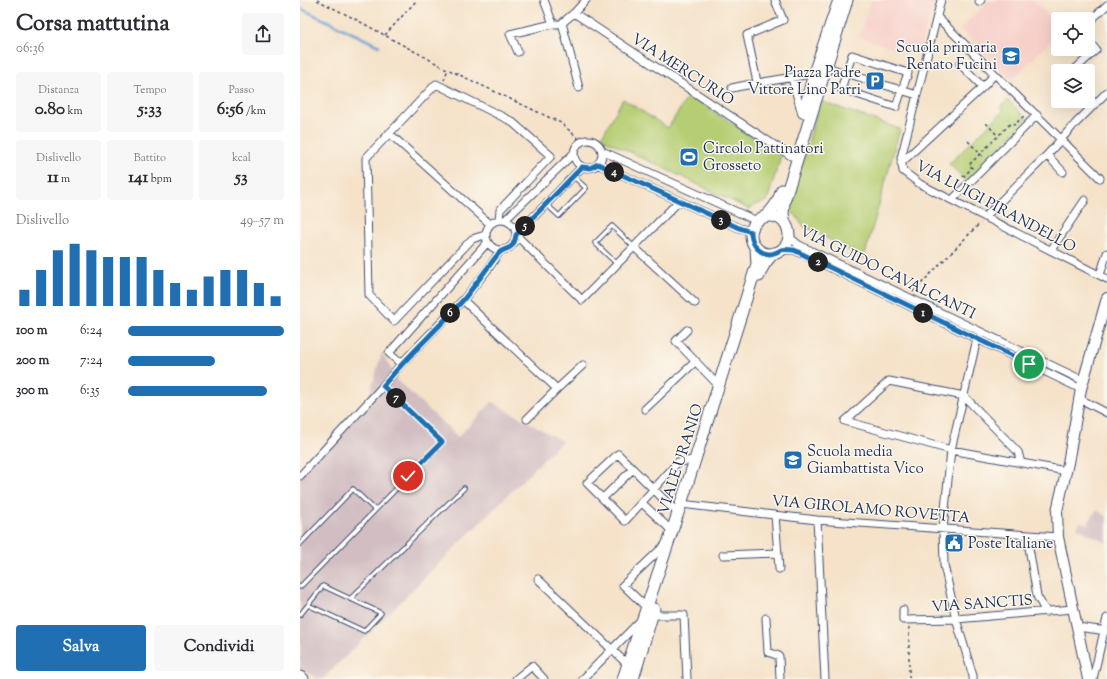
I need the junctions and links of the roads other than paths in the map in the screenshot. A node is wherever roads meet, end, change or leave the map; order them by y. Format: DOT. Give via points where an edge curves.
graph roads {
  1 [pos="544,0"];
  2 [pos="586,0"];
  3 [pos="775,0"];
  4 [pos="839,0"];
  5 [pos="847,0"];
  6 [pos="941,0"];
  7 [pos="1107,5"];
  8 [pos="574,13"];
  9 [pos="1095,16"];
  10 [pos="937,17"];
  11 [pos="562,23"];
  12 [pos="553,24"];
  13 [pos="518,52"];
  14 [pos="1089,56"];
  15 [pos="960,64"];
  16 [pos="1081,64"];
  17 [pos="819,68"];
  18 [pos="846,73"];
  19 [pos="995,74"];
  20 [pos="792,78"];
  21 [pos="757,82"];
  22 [pos="983,87"];
  23 [pos="579,88"];
  24 [pos="732,88"];
  25 [pos="902,90"];
  26 [pos="1107,92"];
  27 [pos="917,95"];
  28 [pos="1037,115"];
  29 [pos="803,117"];
  30 [pos="389,133"];
  31 [pos="1061,139"];
  32 [pos="602,151"];
  33 [pos="573,154"];
  34 [pos="1047,155"];
  35 [pos="791,156"];
  36 [pos="902,163"];
  37 [pos="598,164"];
  38 [pos="582,167"];
  39 [pos="1063,172"];
  40 [pos="573,176"];
  41 [pos="1100,178"];
  42 [pos="952,200"];
  43 [pos="1085,200"];
  44 [pos="679,201"];
  45 [pos="546,204"];
  46 [pos="986,217"];
  47 [pos="761,219"];
  48 [pos="502,220"];
  49 [pos="490,224"];
  50 [pos="785,224"];
  51 [pos="751,232"];
  52 [pos="485,235"];
  53 [pos="516,235"];
  54 [pos="789,237"];
  55 [pos="487,243"];
  56 [pos="634,247"];
  57 [pos="756,248"];
  58 [pos="1051,250"];
  59 [pos="500,251"];
  60 [pos="778,252"];
  61 [pos="1107,252"];
  62 [pos="617,264"];
  63 [pos="1100,275"];
  64 [pos="1107,279"];
  65 [pos="1107,298"];
  66 [pos="463,300"];
  67 [pos="695,303"];
  68 [pos="687,330"];
  69 [pos="977,339"];
  70 [pos="696,361"];
  71 [pos="400,364"];
  72 [pos="583,365"];
  73 [pos="383,386"];
  74 [pos="719,386"];
  75 [pos="557,389"];
  76 [pos="1082,390"];
  77 [pos="964,396"];
  78 [pos="645,409"];
  79 [pos="1107,413"];
  80 [pos="527,420"];
  81 [pos="951,450"];
  82 [pos="695,460"];
  83 [pos="1021,463"];
  84 [pos="633,469"];
  85 [pos="1066,471"];
  86 [pos="300,476"];
  87 [pos="464,488"];
  88 [pos="654,489"];
  89 [pos="603,498"];
  90 [pos="642,503"];
  91 [pos="682,507"];
  92 [pos="375,510"];
  93 [pos="775,515"];
  94 [pos="817,520"];
  95 [pos="943,528"];
  96 [pos="1027,535"];
  97 [pos="671,536"];
  98 [pos="1058,537"];
  99 [pos="300,544"];
  100 [pos="778,553"];
  101 [pos="723,555"];
  102 [pos="779,569"];
  103 [pos="538,579"];
  104 [pos="300,587"];
  105 [pos="350,599"];
  106 [pos="308,605"];
  107 [pos="1073,609"];
  108 [pos="902,610"];
  109 [pos="1046,612"];
  110 [pos="648,613"];
  111 [pos="300,615"];
  112 [pos="766,618"];
  113 [pos="1107,618"];
  114 [pos="956,619"];
  115 [pos="1077,627"];
  116 [pos="1105,631"];
  117 [pos="612,650"];
  118 [pos="632,666"];
  119 [pos="300,678"];
  120 [pos="975,678"];
  121 [pos="303,679"];
  122 [pos="516,679"];
  123 [pos="544,679"];
  124 [pos="583,679"];
  125 [pos="623,679"];
  126 [pos="632,679"];
  127 [pos="687,679"];
  128 [pos="780,679"];
  129 [pos="825,679"];
  130 [pos="1088,679"];
  131 [pos="1093,679"];
  1 -- 12 [label="street"];
  2 -- 8 [label="street"];
  3 -- 21 [label="street" via="783,20 746,36"];
  4 -- 17 [label="main road"];
  5 -- 17 [label="main road"];
  6 -- 10 [label="street, VIA LUIGI PIRANDELLO"];
  7 -- 9 [label="street"];
  8 -- 11 [label="street"];
  8 -- 35 [label="street, VIA MERCURIO"];
  10 -- 19 [label="street"];
  10 -- 27 [label="street, VIA LUIGI PIRANDELLO"];
  11 -- 12 [label="street"];
  11 -- 23 [label="street"];
  12 -- 13 [label="street" via="510,34"];
  14 -- 16 [label="street"];
  15 -- 22 [label="street"];
  17 -- 18 [label="street"];
  17 -- 20 [label="street"];
  17 -- 29 [label="main road"];
  17 -- 50 [label="main road" via="784,202"];
  18 -- 25 [label="street"];
  18 -- 25 [label="street" via="841,89 896,107"];
  18 -- 25 [label="street" via="852,55 908,73"];
  19 -- 22 [label="street"];
  19 -- 28 [label="street"];
  20 -- 21 [label="street"];
  20 -- 29 [label="street"];
  21 -- 24 [label="street"];
  22 -- 36 [label="street"];
  25 -- 27 [label="street"];
  26 -- 31 [label="street"];
  27 -- 36 [label="street, VIA LUIGI PIRANDELLO" via="901,158"];
  28 -- 31 [label="street"];
  28 -- 42 [label="street"];
  29 -- 35 [label="main road"];
  30 -- 48 [label="street" via="436,84 511,121 551,156 500,210"];
  30 -- 49 [label="street"];
  30 -- 52 [label="street" via="366,158 369,295 394,321 471,240"];
  31 -- 34 [label="street"];
  31 -- 41 [label="street"];
  32 -- 33 [label="street" via="600,146 590,140 581,141"];
  32 -- 37 [label="street"];
  32 -- 47 [label="street"];
  33 -- 38 [label="street" via="576,162"];
  33 -- 48 [label="street"];
  34 -- 39 [label="street"];
  34 -- 46 [label="street"];
  35 -- 47 [label="main road" via="778,200 773,209"];
  36 -- 42 [label="street, VIA LUIGI PIRANDELLO" via="903,172"];
  37 -- 38 [label="street" via="590,168"];
  37 -- 44 [label="street"];
  38 -- 40 [label="street"];
  40 -- 45 [label="street"];
  40 -- 45 [label="lane" via="586,188 559,216"];
  42 -- 46 [label="street, VIA LUIGI PIRANDELLO"];
  43 -- 58 [label="street"];
  44 -- 51 [label="street"];
  44 -- 56 [label="street"];
  45 -- 53 [label="street"];
  46 -- 58 [label="street, VIA LUIGI PIRANDELLO"];
  47 -- 50 [label="main road" via="776,217"];
  47 -- 51 [label="main road"];
  48 -- 49 [label="street"];
  48 -- 53 [label="street" via="513,226"];
  49 -- 52 [label="street"];
  50 -- 54 [label="main road"];
  51 -- 57 [label="main road"];
  52 -- 55 [label="street"];
  53 -- 59 [label="street" via="510,248"];
  53 -- 62 [label="street" via="582,300"];
  54 -- 60 [label="main road" via="785,246"];
  54 -- 76 [label="street, VIA GUIDO CAVALCANTI" via="797,244 908,298"];
  55 -- 59 [label="street"];
  55 -- 71 [label="street" via="388,354"];
  56 -- 62 [label="street"];
  56 -- 62 [label="lane" via="612,226 595,243"];
  56 -- 67 [label="street"];
  57 -- 60 [label="main road" via="764,253"];
  57 -- 74 [label="main road, VIALE URANIO" via="757,264"];
  58 -- 63 [label="street, VIA LUIGI PIRANDELLO"];
  59 -- 66 [label="street"];
  60 -- 69 [label="street, VIA GUIDO CAVALCANTI" via="794,250"];
  60 -- 91 [label="main road, VIALE URANIO" via="762,266"];
  61 -- 63 [label="street"];
  63 -- 64 [label="street, VIA LUIGI PIRANDELLO"];
  65 -- 76 [label="street"];
  66 -- 71 [label="street"];
  66 -- 75 [label="street"];
  68 -- 70 [label="street" via="676,341"];
  69 -- 76 [label="street, VIA GUIDO CAVALCANTI"];
  69 -- 77 [label="street"];
  70 -- 74 [label="street"];
  70 -- 78 [label="street"];
  71 -- 73 [label="street"];
  72 -- 75 [label="street"];
  73 -- 86 [label="street"];
  73 -- 92 [label="lane" via="442,442"];
  74 -- 82 [label="main road, VIALE URANIO"];
  75 -- 80 [label="street"];
  76 -- 79 [label="street"];
  76 -- 85 [label="street"];
  77 -- 81 [label="street"];
  77 -- 81 [label="street" via="889,381 845,421"];
  77 -- 83 [label="street" via="1018,452"];
  81 -- 83 [label="street"];
  81 -- 95 [label="street"];
  82 -- 88 [label="street" via="678,462"];
  82 -- 91 [label="main road, VIALE URANIO"];
  83 -- 85 [label="street"];
  84 -- 88 [label="street"];
  84 -- 89 [label="street"];
  84 -- 89 [label="street" via="618,454 587,483"];
  85 -- 98 [label="street" via="1057,511"];
  87 -- 105 [label="lane"];
  88 -- 90 [label="street"];
  88 -- 91 [label="street"];
  89 -- 90 [label="street" via="626,521"];
  90 -- 97 [label="street"];
  91 -- 93 [label="street, VIA GIROLAMO ROVETTA"];
  91 -- 97 [label="main road, VIALE URANIO"];
  91 -- 110 [label="main road, VIALE URANIO"];
  92 -- 99 [label="lane" via="353,489"];
  92 -- 104 [label="lane"];
  93 -- 94 [label="street, VIA GIROLAMO ROVETTA"];
  93 -- 100 [label="street"];
  94 -- 95 [label="street, VIA GIROLAMO ROVETTA"];
  94 -- 129 [label="street"];
  95 -- 96 [label="street, VIA GIROLAMO ROVETTA"];
  95 -- 114 [label="street" via="944,565"];
  96 -- 98 [label="street, VIA GIROLAMO ROVETTA"];
  96 -- 109 [label="street" via="1037,596"];
  97 -- 110 [label="main road, VIALE URANIO"];
  97 -- 110 [label="street" via="623,585"];
  98 -- 107 [label="street"];
  100 -- 101 [label="street"];
  100 -- 102 [label="street"];
  103 -- 117 [label="street"];
  105 -- 106 [label="lane" via="323,586"];
  105 -- 106 [label="lane" via="381,613 364,631"];
  106 -- 111 [label="lane"];
  107 -- 109 [label="street, VIA SANCTIS"];
  107 -- 115 [label="street"];
  108 -- 114 [label="street, VIA SANCTIS" via="903,620"];
  109 -- 114 [label="street, VIA SANCTIS"];
  110 -- 117 [label="street"];
  110 -- 118 [label="main road, VIALE URANIO"];
  110 -- 127 [label="street" via="684,615"];
  112 -- 128 [label="street" via="768,652 779,656"];
  113 -- 116 [label="street"];
  114 -- 120 [label="street"];
  115 -- 116 [label="street"];
  115 -- 130 [label="street"];
  116 -- 131 [label="street"];
  117 -- 118 [label="street"];
  117 -- 124 [label="street"];
  118 -- 125 [label="main road, VIALE URANIO"];
  118 -- 126 [label="main road, VIALE URANIO"];
  119 -- 121 [label="main road"];
  122 -- 123 [label="street" via="532,666"];
}
